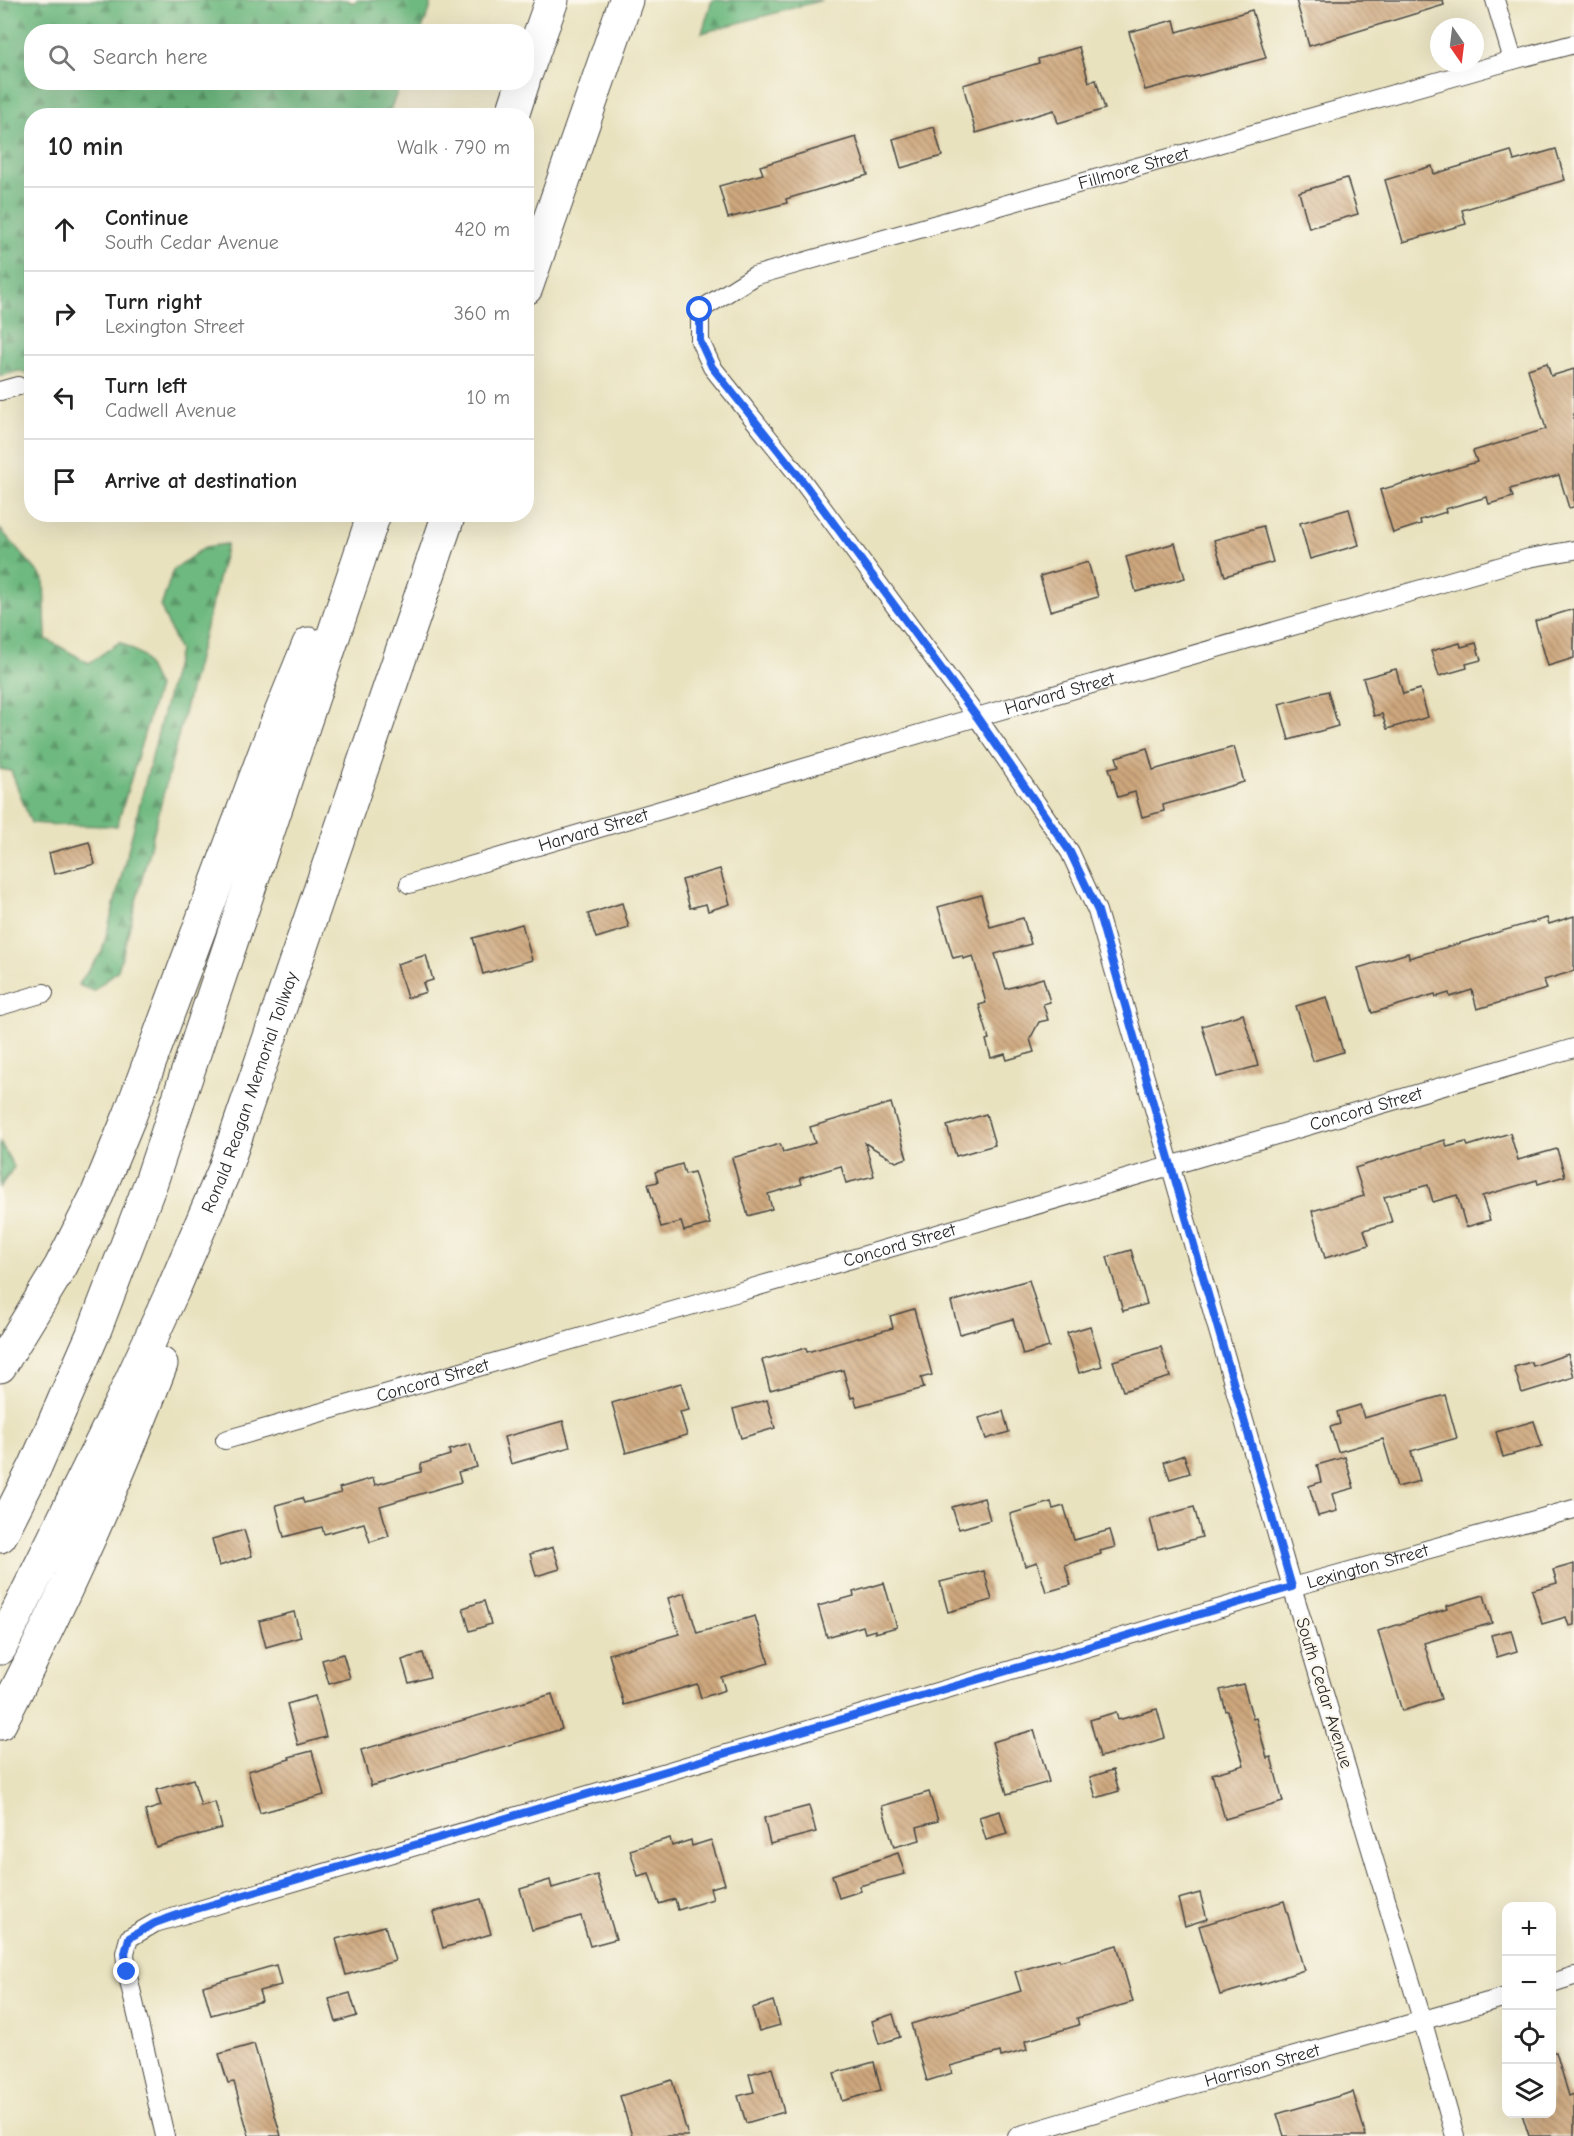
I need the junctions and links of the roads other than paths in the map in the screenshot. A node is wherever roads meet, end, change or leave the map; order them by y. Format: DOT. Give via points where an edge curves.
graph roads {
  1 [pos="552,0"];
  2 [pos="626,0"];
  3 [pos="1495,0"];
  4 [pos="1574,44"];
  5 [pos="534,51"];
  6 [pos="1513,60"];
  7 [pos="520,90"];
  8 [pos="515,108"];
  9 [pos="534,265"];
  10 [pos="700,310"];
  11 [pos="359,522"];
  12 [pos="371,522"];
  13 [pos="446,522"];
  14 [pos="1574,550"];
  15 [pos="977,717"];
  16 [pos="409,884"];
  17 [pos="44,993"];
  18 [pos="0,1006"];
  19 [pos="1574,1048"];
  20 [pos="1171,1164"];
  21 [pos="224,1172"];
  22 [pos="0,1366"];
  23 [pos="225,1440"];
  24 [pos="1574,1509"];
  25 [pos="0,1536"];
  26 [pos="1292,1587"];
  27 [pos="0,1648"];
  28 [pos="0,1723"];
  29 [pos="1574,1976"];
  30 [pos="1556,1981"];
  31 [pos="1502,1997"];
  32 [pos="1422,2019"];
  33 [pos="1025,2135"];
  34 [pos="165,2136"];
  35 [pos="1455,2136"];
  1 -- 5 [label="highway"];
  2 -- 9 [label="highway"];
  3 -- 6 [label="street"];
  4 -- 6 [label="street, Fillmore Street"];
  6 -- 10 [label="street, Fillmore Street" via="754,276"];
  7 -- 8 [label="highway"];
  10 -- 15 [label="street, South Cedar Avenue" via="700,341 712,367 798,475"];
  11 -- 22 [label="highway" via="267,747 97,1195 61,1266"];
  12 -- 25 [label="highway" via="151,1182 89,1345"];
  13 -- 21 [label="highway, Ronald Reagan Memorial Tollway"];
  14 -- 15 [label="street, Harvard Street" via="1529,558"];
  15 -- 16 [label="street, Harvard Street"];
  15 -- 20 [label="street, South Cedar Avenue" via="1070,852 1098,911"];
  17 -- 18 [label="street"];
  19 -- 20 [label="street, Concord Street"];
  20 -- 23 [label="street, Concord Street"];
  20 -- 26 [label="street, South Cedar Avenue"];
  21 -- 27 [label="highway, Ronald Reagan Memorial Tollway" via="120,1405"];
  21 -- 28 [label="highway" via="133,1439 97,1523"];
  24 -- 26 [label="street, Lexington Street"];
  26 -- 32 [label="street, South Cedar Avenue"];
  26 -- 34 [label="street, Lexington Street" via="155,1923 129,1938 125,1953"];
  29 -- 30 [label="street"];
  31 -- 32 [label="street, Harrison Street"];
  32 -- 33 [label="street, Harrison Street"];
  32 -- 35 [label="street, South Cedar Avenue"];
}
